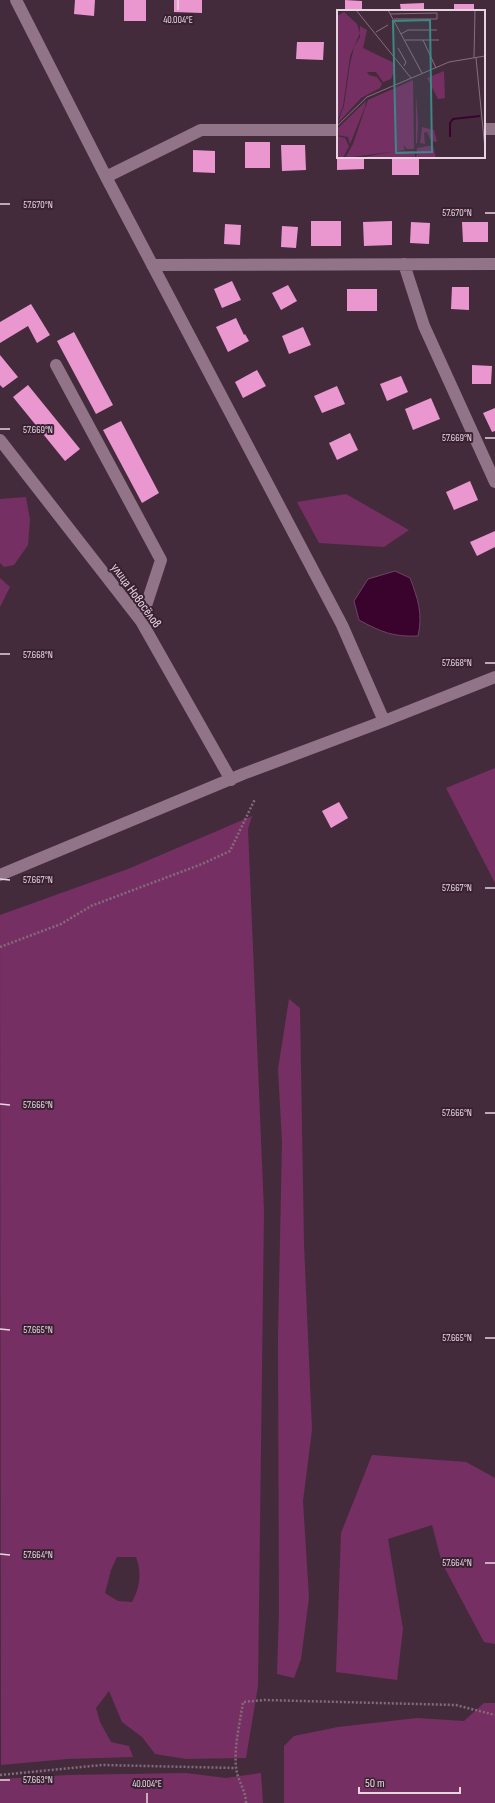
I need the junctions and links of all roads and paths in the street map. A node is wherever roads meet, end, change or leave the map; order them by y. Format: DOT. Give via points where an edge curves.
graph roads {
  1 [pos="16,0"];
  2 [pos="337,130"];
  3 [pos="106,177"];
  4 [pos="152,264"];
  5 [pos="404,264"];
  6 [pos="495,264"];
  7 [pos="56,365"];
  8 [pos="0,440"];
  9 [pos="495,482"];
  10 [pos="141,621"];
  11 [pos="495,677"];
  12 [pos="384,721"];
  13 [pos="231,780"];
  14 [pos="255,799"];
  15 [pos="0,875"];
  16 [pos="0,947"];
  17 [pos="495,1714"];
  18 [pos="236,1768"];
  19 [pos="0,1775"];
  20 [pos="246,1803"];
  1 -- 3 [label="street"];
  2 -- 3 [label="street" via="201,130"];
  3 -- 4 [label="street"];
  4 -- 5 [label="street"];
  4 -- 12 [label="street" via="342,625"];
  5 -- 6 [label="street"];
  5 -- 9 [label="street" via="424,326"];
  7 -- 10 [label="street" via="161,560"];
  8 -- 10 [label="street, улица Новосёлов"];
  10 -- 13 [label="street, улица Новосёлов"];
  11 -- 12 [label="street"];
  12 -- 13 [label="street"];
  13 -- 15 [label="street"];
  14 -- 16 [label="path" via="230,851 91,906 60,924"];
  17 -- 18 [label="path" via="456,1705 264,1700 243,1702"];
  18 -- 19 [label="path" via="102,1765"];
  18 -- 20 [label="path" via="246,1795"];
}
